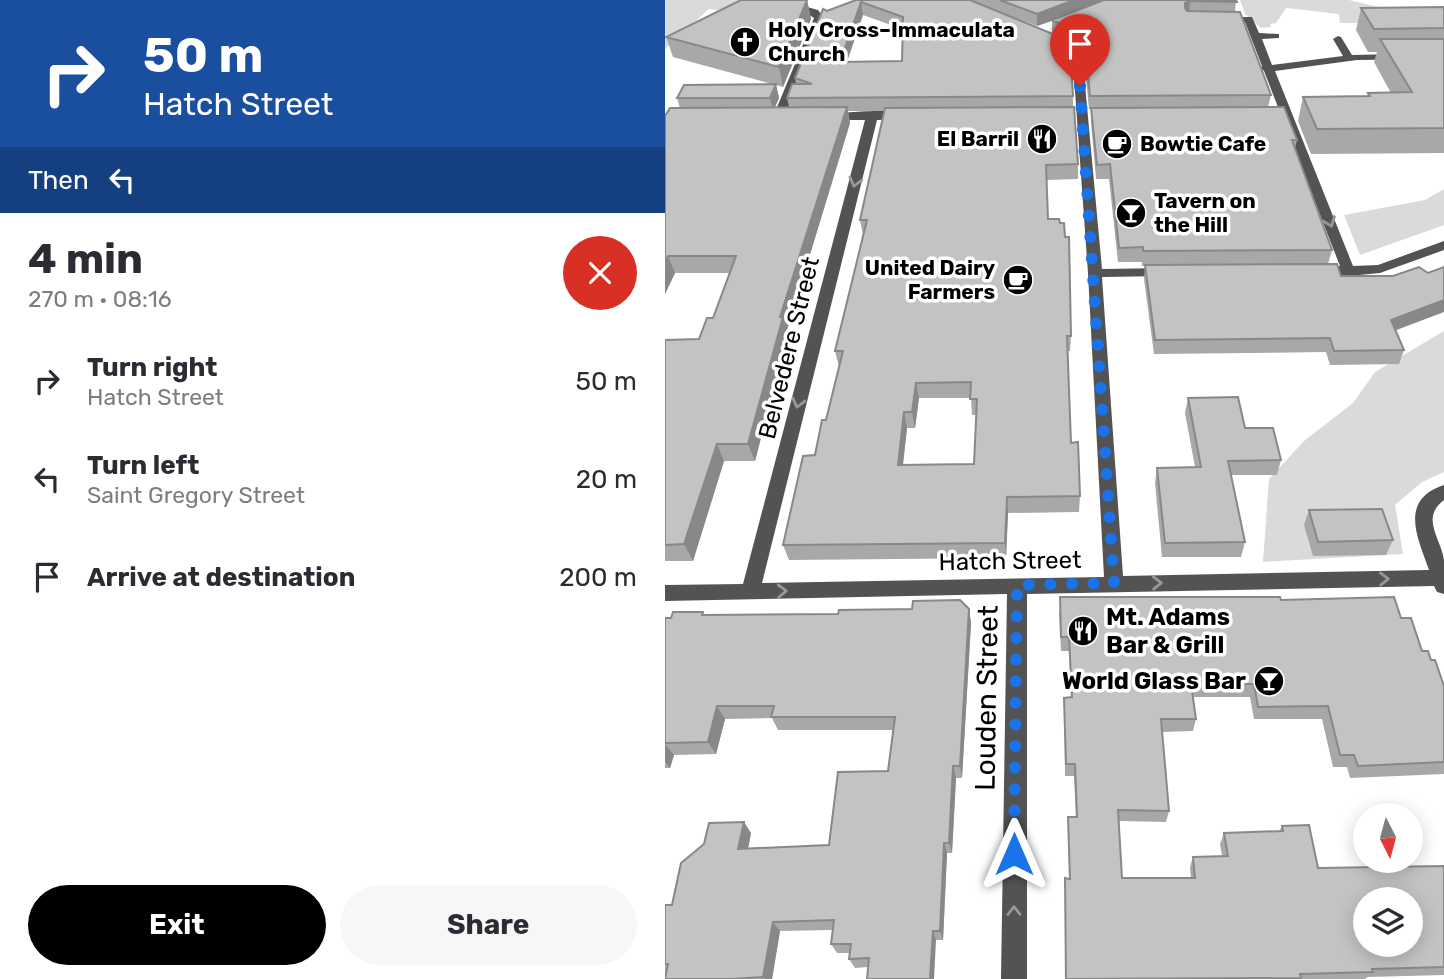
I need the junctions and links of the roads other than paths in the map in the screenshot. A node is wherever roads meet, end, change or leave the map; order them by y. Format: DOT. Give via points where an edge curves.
graph roads {
  1 [pos="807,10"];
  2 [pos="1213,19"];
  3 [pos="1041,31"];
  4 [pos="1255,36"];
  5 [pos="1276,36"];
  6 [pos="1338,40"];
  7 [pos="1442,52"];
  8 [pos="1349,58"];
  9 [pos="1266,68"];
  10 [pos="872,116"];
  11 [pos="926,116"];
  12 [pos="1444,245"];
  13 [pos="1300,271"];
  14 [pos="1179,272"];
  15 [pos="1349,272"];
  16 [pos="1095,273"];
  17 [pos="1444,492"];
  18 [pos="1114,583"];
  19 [pos="1442,583"];
  20 [pos="1017,585"];
  21 [pos="750,592"];
  22 [pos="665,593"];
  23 [pos="1014,979"];
  1 -- 10 [label="street" via="819,18 773,117"];
  2 -- 4 [label="street" via="1249,19"];
  3 -- 16 [label="street" via="1075,52 1078,62"];
  4 -- 5 [label="street"];
  4 -- 9 [label="street"];
  6 -- 8 [label="street"];
  7 -- 8 [label="street"];
  8 -- 9 [label="street"];
  9 -- 15 [label="street, one-way" via="1280,114 1322,185"];
  10 -- 11 [label="street"];
  10 -- 21 [label="street, Belvedere Street, one-way"];
  12 -- 15 [label="street" via="1387,267"];
  13 -- 15 [label="street"];
  14 -- 16 [label="street"];
  16 -- 18 [label="street"];
  17 -- 19 [label="street" via="1433,497 1422,515"];
  18 -- 19 [label="street, Hatch Street, one-way"];
  18 -- 20 [label="street, Hatch Street"];
  21 -- 20 [label="street, Hatch Street, one-way"];
  23 -- 20 [label="street, Louden Street, one-way"];
  21 -- 22 [label="street, Hatch Street"];
}
